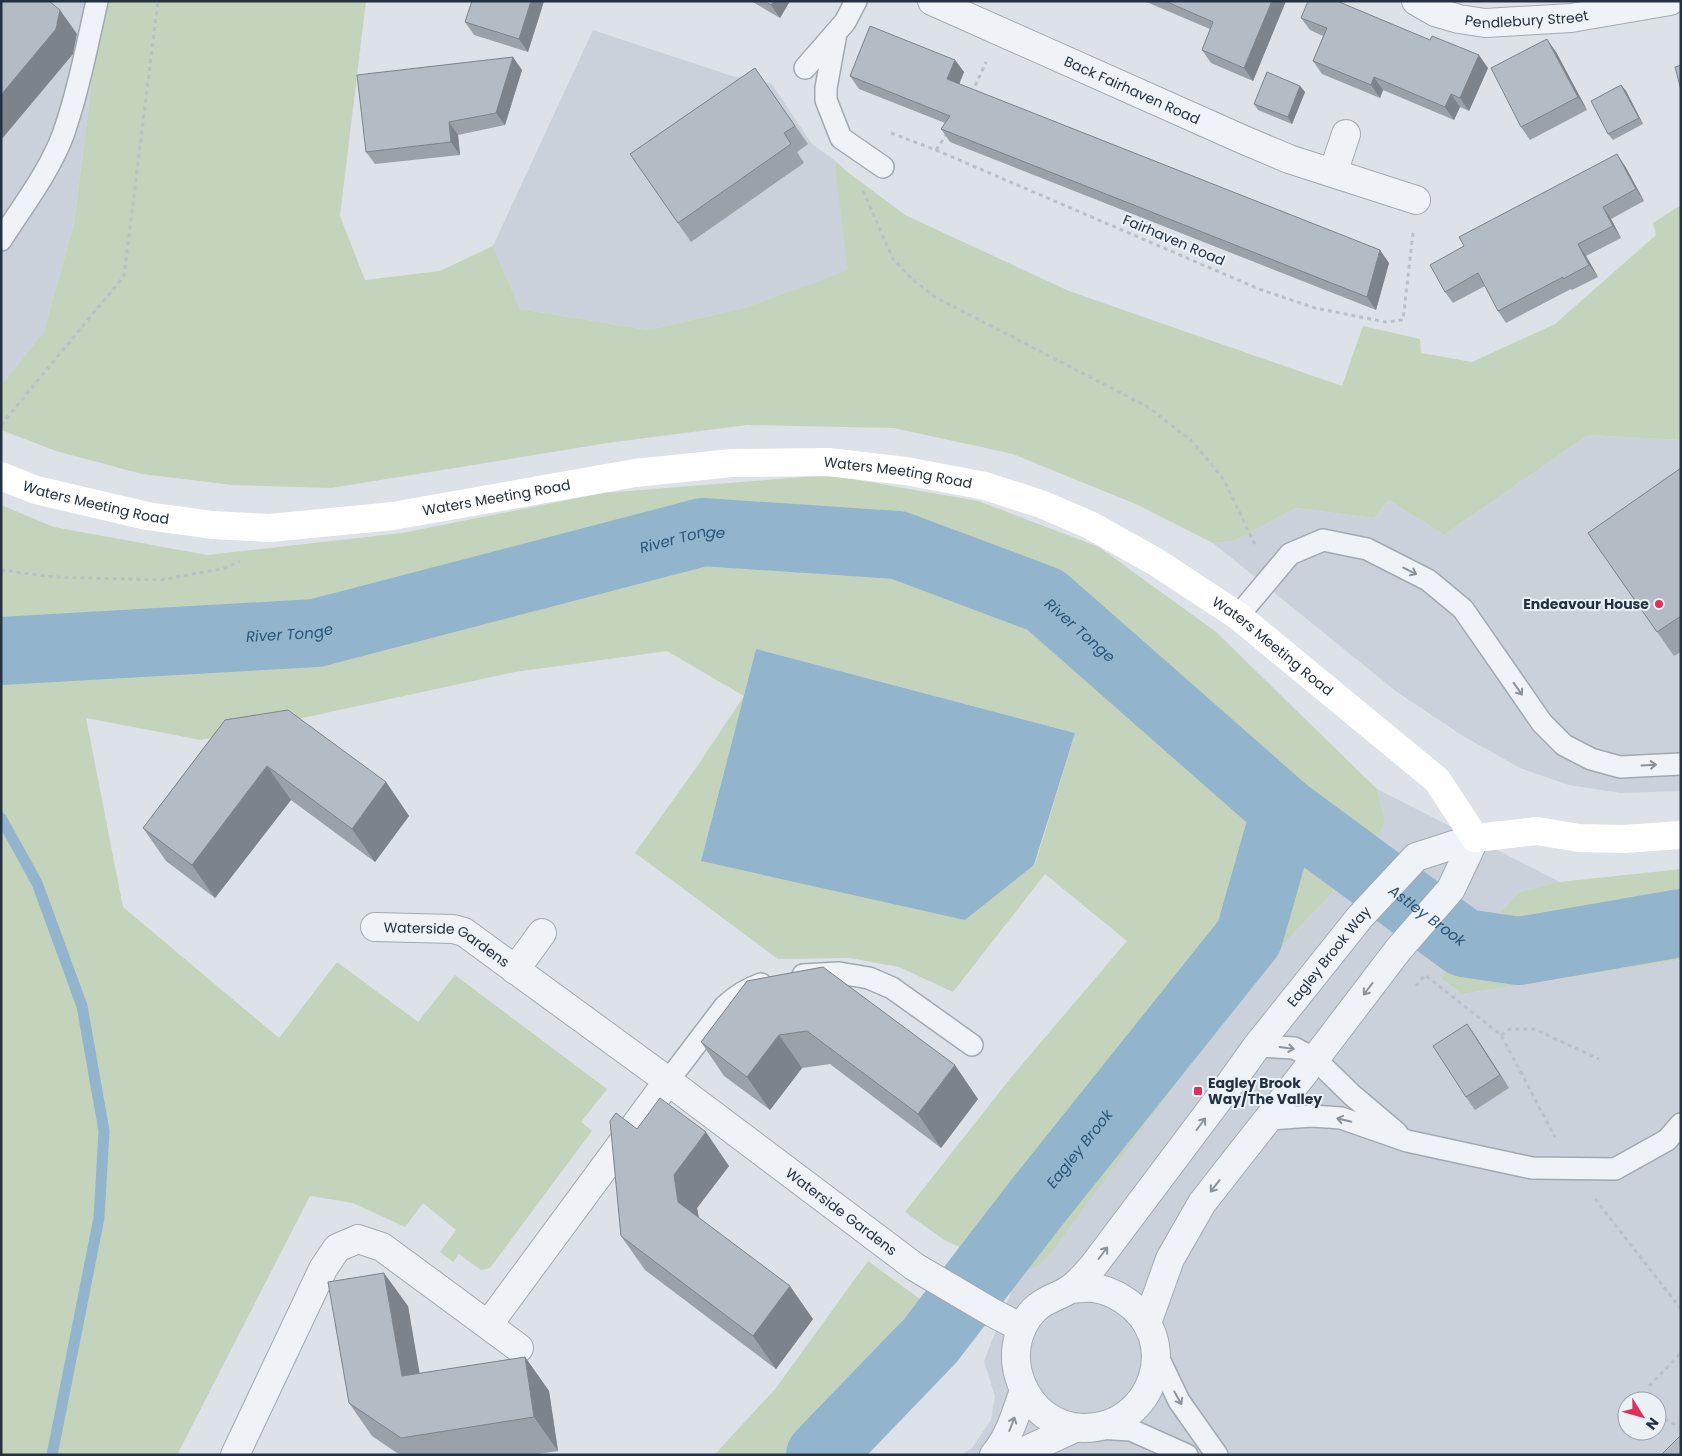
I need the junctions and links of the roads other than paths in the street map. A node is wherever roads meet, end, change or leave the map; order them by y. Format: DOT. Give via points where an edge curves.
graph roads {
  1 [pos="97,1"];
  2 [pos="856,1"];
  3 [pos="932,1"];
  4 [pos="1416,1"];
  5 [pos="1670,1"];
  6 [pos="836,33"];
  7 [pos="805,68"];
  8 [pos="1346,134"];
  9 [pos="884,166"];
  10 [pos="1333,173"];
  11 [pos="1416,200"];
  12 [pos="1,240"];
  13 [pos="1,476"];
  14 [pos="1238,616"];
  15 [pos="1681,764"];
  16 [pos="1681,834"];
  17 [pos="1475,838"];
  18 [pos="375,927"];
  19 [pos="542,933"];
  20 [pos="515,970"];
  21 [pos="972,1045"];
  22 [pos="1257,1046"];
  23 [pos="1315,1059"];
  24 [pos="668,1081"];
  25 [pos="1268,1119"];
  26 [pos="1681,1124"];
  27 [pos="1407,1141"];
  28 [pos="1070,1290"];
  29 [pos="1147,1323"];
  30 [pos="488,1325"];
  31 [pos="1022,1328"];
  32 [pos="519,1348"];
  33 [pos="1156,1355"];
  34 [pos="1024,1390"];
  35 [pos="1085,1428"];
  36 [pos="235,1455"];
  37 [pos="994,1455"];
  38 [pos="1016,1455"];
  39 [pos="1187,1455"];
  40 [pos="1217,1455"];
  1 -- 12 [label="lane" via="62,136 44,173"];
  2 -- 6 [label="lane"];
  3 -- 10 [label="street, Back Fairhaven Road" via="1244,140"];
  4 -- 5 [label="street, Pendlebury Street" via="1435,12 1486,23 1571,18"];
  6 -- 7 [label="lane"];
  6 -- 9 [label="lane" via="826,100 841,138"];
  8 -- 10 [label="street"];
  10 -- 11 [label="street, Back Fairhaven Road"];
  13 -- 14 [label="street, Waters Meeting Road" via="36,490 146,516 212,525 270,528 393,516 636,473 732,462 828,462 906,471 985,486 1041,504 1090,525 1156,562"];
  14 -- 15 [label="lane, one-way" via="1290,554 1323,540 1367,549 1428,580 1463,609 1542,723 1564,745 1591,760 1620,767"];
  14 -- 17 [label="street, Waters Meeting Road" via="1437,780"];
  16 -- 17 [label="street" via="1624,839 1579,838 1537,831"];
  17 -- 22 [label="street, Eagley Brook Way" via="1416,856 1360,917"];
  17 -- 23 [label="street, one-way" via="1451,890 1398,950"];
  18 -- 20 [label="street, Waterside Gardens" via="464,932"];
  19 -- 20 [label="street, Waterside Gardens"];
  20 -- 24 [label="street, Waterside Gardens"];
  21 -- 24 [label="lane" via="892,988 869,978 839,974 804,975 780,978 747,989 731,1001"];
  22 -- 23 [label="lane, one-way" via="1294,1048"];
  28 -- 22 [label="street, Eagley Brook Way, one-way" via="1094,1265"];
  23 -- 25 [label="street"];
  23 -- 27 [label="lane"];
  24 -- 30 [label="street"];
  24 -- 31 [label="street, Waterside Gardens" via="914,1267"];
  27 -- 25 [label="lane, one-way" via="1341,1118"];
  25 -- 29 [label="street, one-way" via="1202,1203 1170,1259"];
  26 -- 27 [label="lane" via="1667,1140 1615,1168 1532,1168"];
  28 -- 29 [label="street" via="1093,1288 1114,1293 1133,1305"];
  28 -- 31 [label="street" via="1051,1297 1034,1310"];
  29 -- 33 [label="street" via="1154,1338"];
  30 -- 32 [label="street"];
  30 -- 36 [label="street" via="382,1248 358,1239 337,1248 323,1269"];
  31 -- 34 [label="street" via="1016,1351 1018,1375"];
  33 -- 35 [label="street" via="1154,1375 1146,1394 1133,1411 1116,1422"];
  33 -- 40 [label="lane, one-way" via="1179,1401"];
  34 -- 35 [label="street" via="1044,1415 1058,1423"];
  37 -- 34 [label="street, one-way" via="1012,1426"];
  35 -- 38 [label="street"];
  35 -- 39 [label="lane" via="1131,1430"];
}
